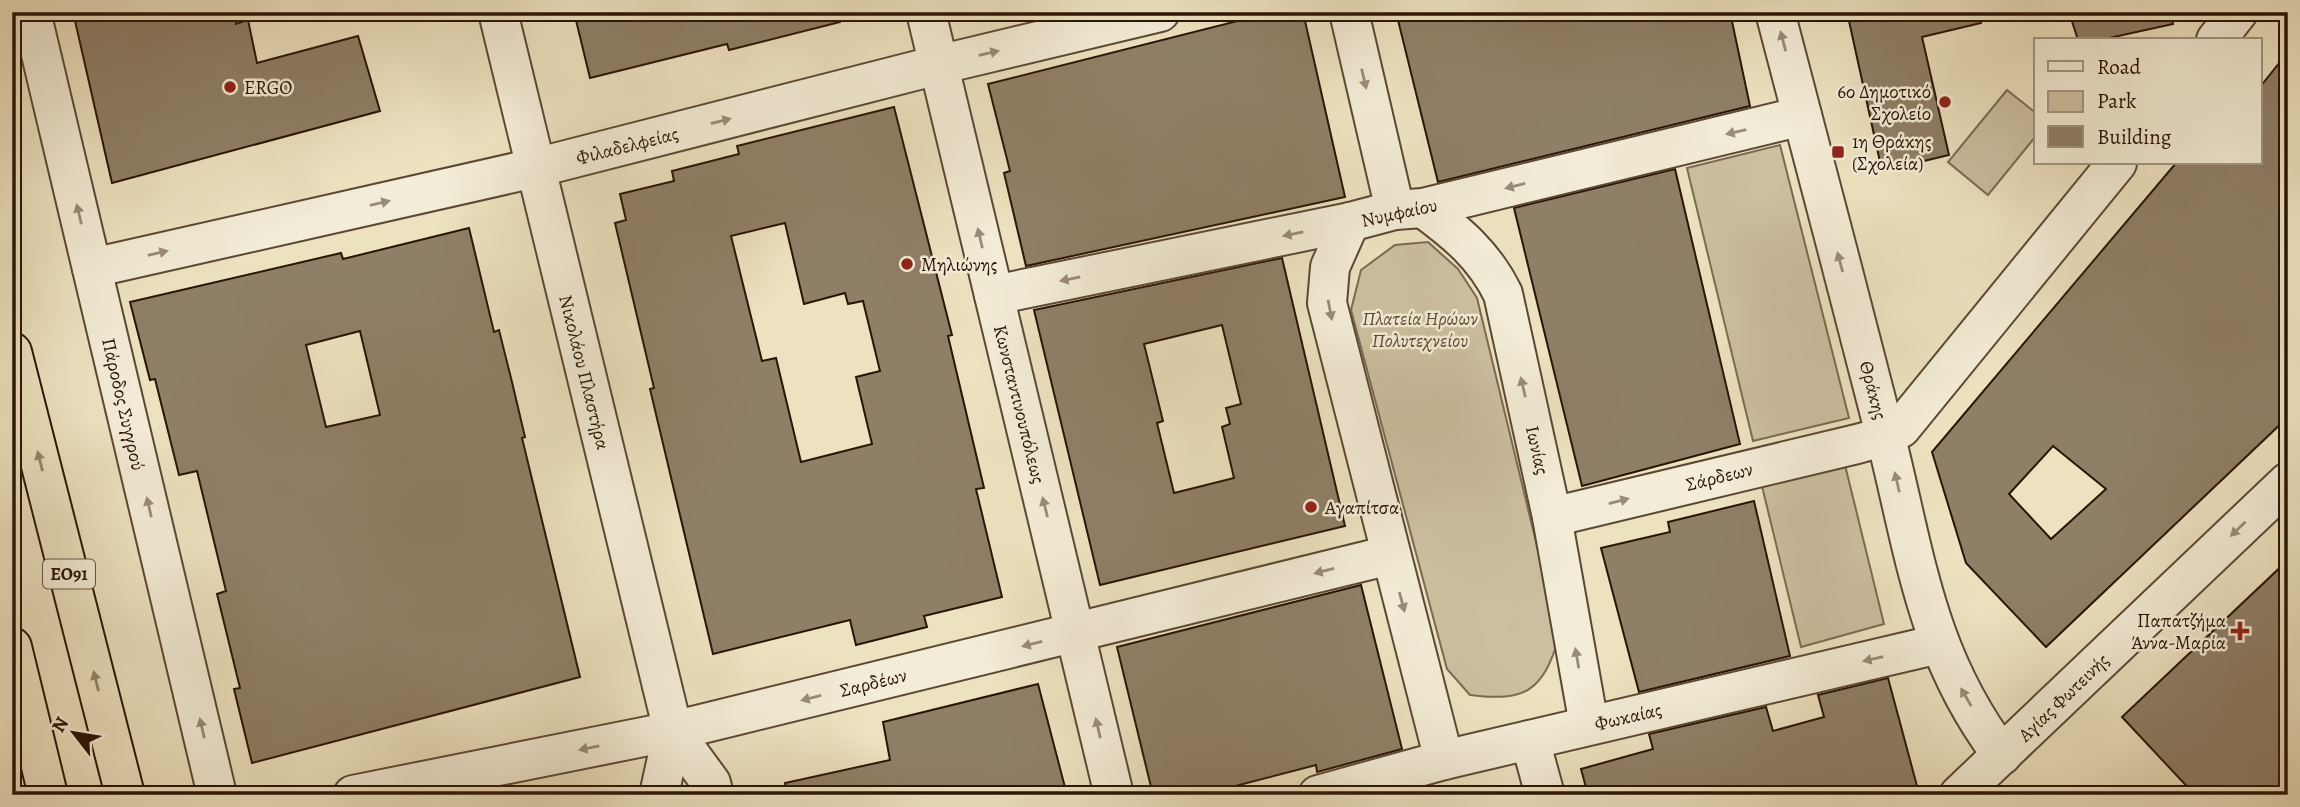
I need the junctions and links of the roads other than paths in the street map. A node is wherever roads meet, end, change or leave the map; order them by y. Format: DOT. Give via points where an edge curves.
graph roads {
  1 [pos="32,12"];
  2 [pos="498,12"];
  3 [pos="926,12"];
  4 [pos="1160,12"];
  5 [pos="1349,12"];
  6 [pos="1775,12"];
  7 [pos="2238,12"];
  8 [pos="2218,38"];
  9 [pos="939,65"];
  10 [pos="1802,116"];
  11 [pos="2116,164"];
  12 [pos="535,168"];
  13 [pos="1409,209"];
  14 [pos="1350,222"];
  15 [pos="92,268"];
  16 [pos="994,295"];
  17 [pos="12,352"];
  18 [pos="1886,436"];
  19 [pos="2288,482"];
  20 [pos="1552,517"];
  21 [pos="1390,555"];
  22 [pos="1075,633"];
  23 [pos="1939,644"];
  24 [pos="12,647"];
  25 [pos="1589,725"];
  26 [pos="673,732"];
  27 [pos="1530,740"];
  28 [pos="2003,755"];
  29 [pos="1444,760"];
  30 [pos="48,795"];
  31 [pos="125,795"];
  32 [pos="217,795"];
  33 [pos="353,795"];
  34 [pos="659,795"];
  35 [pos="714,795"];
  36 [pos="1114,795"];
  37 [pos="1318,795"];
  38 [pos="1545,795"];
  39 [pos="1959,795"];
  15 -- 1 [label="street, Πάροδος Συγγρού, one-way"];
  2 -- 12 [label="street, Νικολάου Πλαστήρα"];
  3 -- 9 [label="street, Κωνσταντινουπόλεως"];
  9 -- 4 [label="street, Φιλαδελφείας, one-way"];
  5 -- 13 [label="street, one-way"];
  10 -- 6 [label="street, Θράκης, one-way"];
  7 -- 8 [label="street"];
  12 -- 9 [label="street, Φιλαδελφείας, one-way"];
  16 -- 9 [label="street, Κωνσταντινουπόλεως, one-way"];
  10 -- 13 [label="street, Νυμφαίου, one-way"];
  18 -- 10 [label="street, Θράκης, one-way"];
  11 -- 18 [label="street" via="1910,421"];
  15 -- 12 [label="street, Φιλαδελφείας, one-way"];
  12 -- 26 [label="street, Νικολάου Πλαστήρα"];
  13 -- 14 [label="street, Νυμφαίου"];
  20 -- 13 [label="street, Ιωνίας, one-way" via="1503,294 1474,249"];
  14 -- 16 [label="street, Νυμφαίου, one-way"];
  14 -- 21 [label="street, one-way" via="1330,267 1327,303"];
  32 -- 15 [label="street, Πάροδος Συγγρού, one-way"];
  22 -- 16 [label="street, Κωνσταντινουπόλεως, one-way"];
  31 -- 17 [label="highway, ΕΟ91, one-way"];
  20 -- 18 [label="street, Σάρδεων, one-way"];
  23 -- 18 [label="street, Θράκης, one-way"];
  19 -- 28 [label="street, Αγίας Φωτεινής, one-way"];
  25 -- 20 [label="street, Ιωνίας, one-way"];
  21 -- 22 [label="street, Σαρδέων, one-way"];
  21 -- 29 [label="street, one-way"];
  22 -- 26 [label="street, Σαρδέων, one-way"];
  36 -- 22 [label="street, Κωνσταντινουπόλεως, one-way"];
  23 -- 25 [label="street, Φωκαίας, one-way"];
  28 -- 23 [label="street, Θράκης, one-way" via="1960,688"];
  24 -- 30 [label="highway"];
  25 -- 27 [label="street, Φωκαίας"];
  26 -- 33 [label="street, Σαρδέων, one-way"];
  26 -- 34 [label="street, Νικολάου Πλαστήρα"];
  26 -- 35 [label="street, Νικολάου Πλαστήρα" via="711,783"];
  27 -- 29 [label="street, Φωκαίας"];
  27 -- 38 [label="street"];
  28 -- 39 [label="street, Αγίας Φωτεινής"];
  29 -- 37 [label="street, Φωκαίας"];
}
